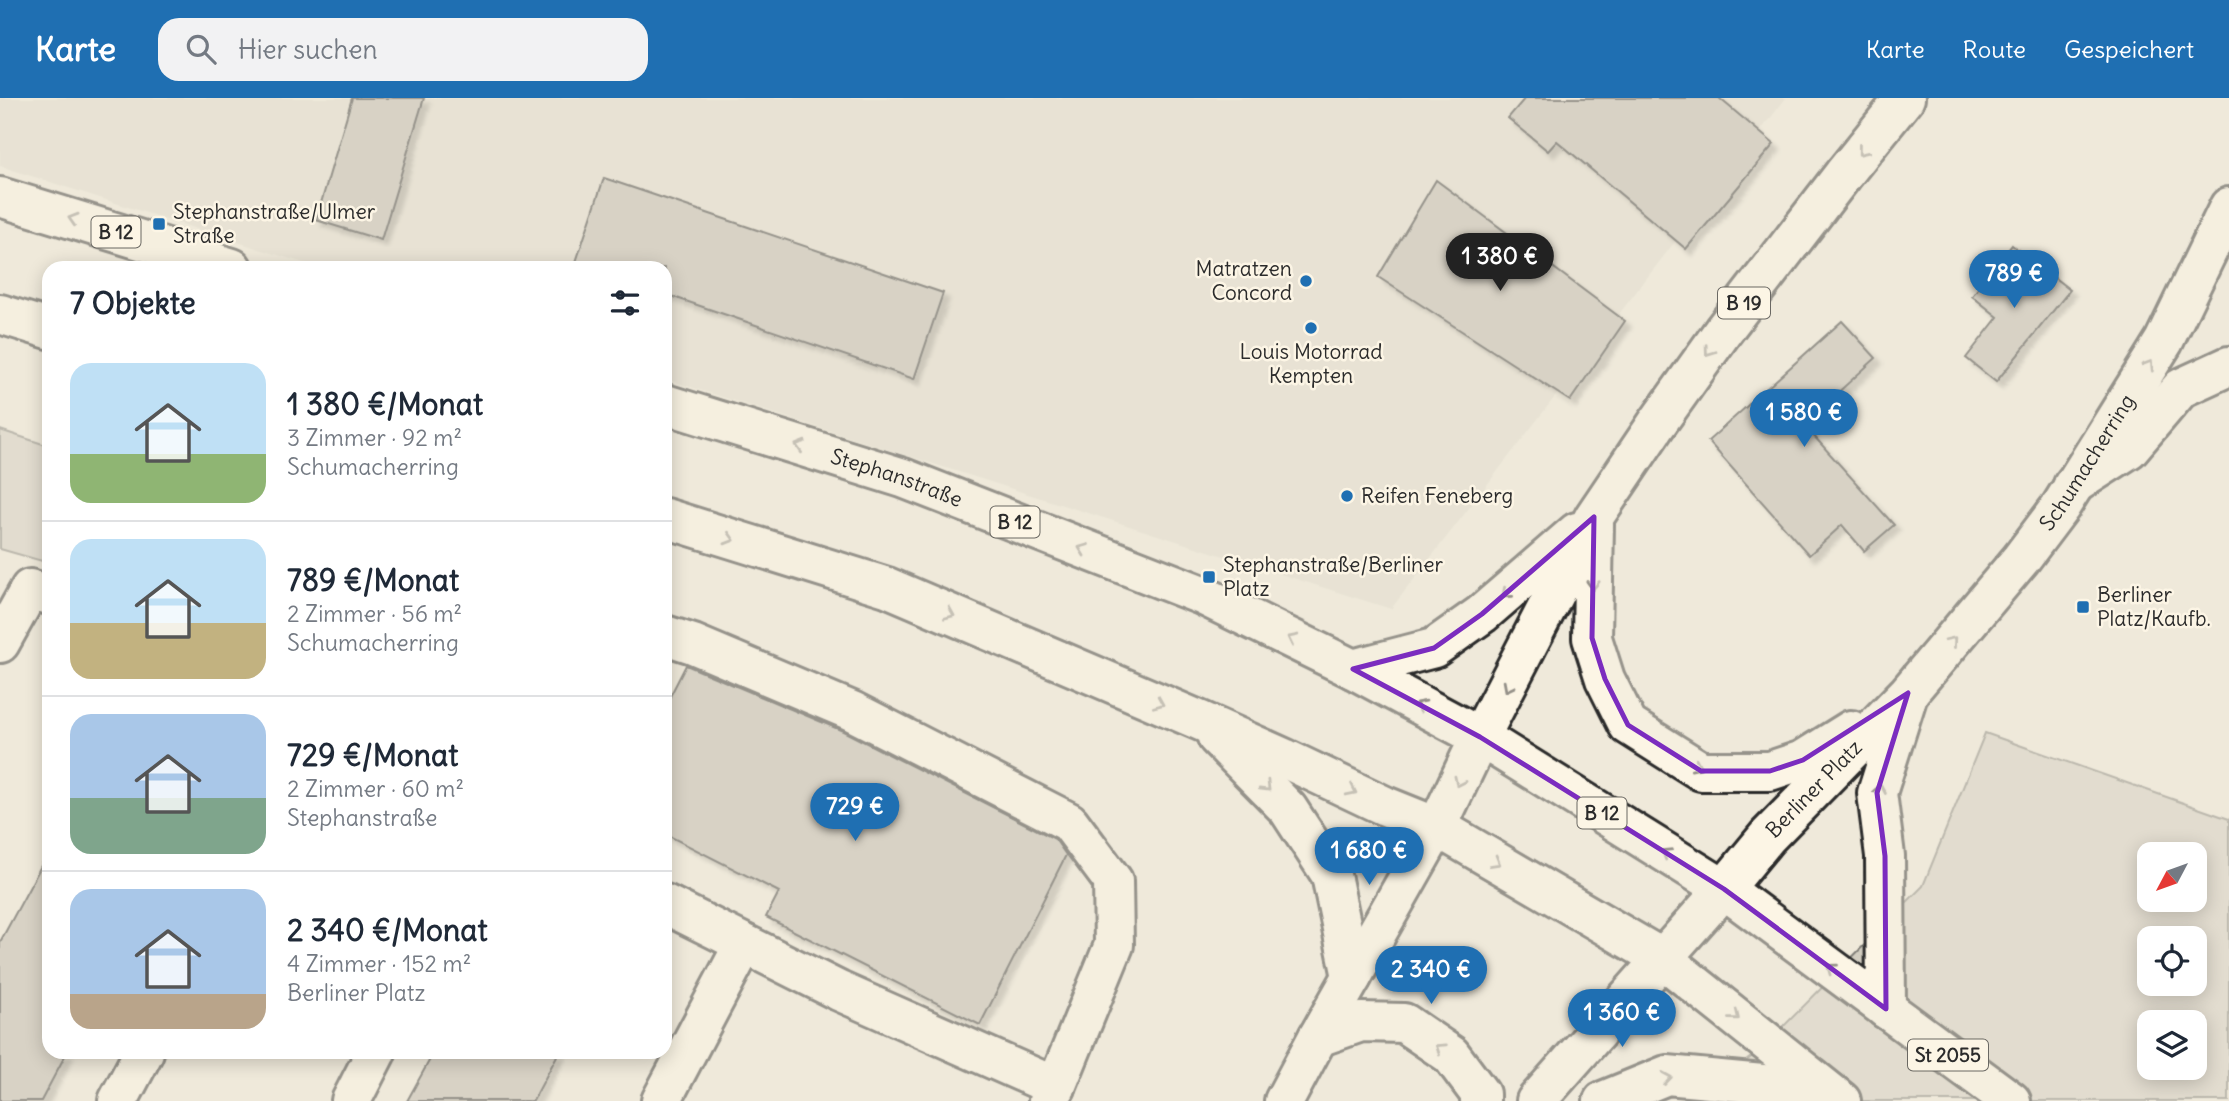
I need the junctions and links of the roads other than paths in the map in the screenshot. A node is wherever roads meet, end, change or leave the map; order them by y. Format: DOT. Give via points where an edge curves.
graph roads {
  1 [pos="1905,98"];
  2 [pos="0,197"];
  3 [pos="2229,207"];
  4 [pos="209,261"];
  5 [pos="0,314"];
  6 [pos="42,327"];
  7 [pos="2229,366"];
  8 [pos="672,406"];
  9 [pos="2073,485"];
  10 [pos="1594,517"];
  11 [pos="672,521"];
  12 [pos="42,593"];
  13 [pos="672,637"];
  14 [pos="0,643"];
  15 [pos="1353,669"];
  16 [pos="1908,693"];
  17 [pos="1201,721"];
  18 [pos="1480,737"];
  19 [pos="1437,827"];
  20 [pos="1724,889"];
  21 [pos="672,908"];
  22 [pos="744,944"];
  23 [pos="1663,959"];
  24 [pos="1352,977"];
  25 [pos="1886,1009"];
  26 [pos="1318,1037"];
  27 [pos="140,1059"];
  28 [pos="372,1059"];
  29 [pos="1052,1094"];
  30 [pos="1833,1095"];
  31 [pos="118,1101"];
  32 [pos="351,1101"];
  33 [pos="661,1101"];
  34 [pos="1284,1101"];
  35 [pos="1480,1101"];
  36 [pos="1536,1101"];
  37 [pos="1603,1101"];
  38 [pos="2011,1101"];
  1 -- 10 [label="main road, B 19, one-way" via="1723,331"];
  4 -- 2 [label="main road, B 12, one-way"];
  9 -- 3 [label="main road, Schumacherring, one-way" via="2164,341"];
  5 -- 6 [label="main road"];
  7 -- 9 [label="main road" via="2181,388 2129,449"];
  15 -- 8 [label="main road, Stephanstraße / B 12, one-way" via="1202,595 903,478"];
  16 -- 9 [label="main road, Schumacherring, one-way" via="2021,559"];
  10 -- 15 [label="main road, one-way" via="1482,614 1434,648"];
  10 -- 16 [label="main road, one-way" via="1592,638 1605,679 1628,725 1701,771 1770,771 1803,760"];
  10 -- 18 [label="main road, B 19, one-way"];
  11 -- 17 [label="main road, one-way" via="887,587"];
  12 -- 14 [label="main road" via="30,589"];
  13 -- 29 [label="main road" via="852,711 1069,822 1113,881 1114,945"];
  18 -- 15 [label="main road, B 12, one-way"];
  16 -- 20 [label="main road, Berliner Platz" via="1767,837"];
  25 -- 16 [label="main road, one-way" via="1885,856 1877,793"];
  17 -- 19 [label="main road, one-way"];
  17 -- 24 [label="main road, one-way" via="1288,809 1331,875"];
  18 -- 19 [label="main road, B 19, one-way"];
  20 -- 18 [label="main road, B 12, one-way"];
  19 -- 23 [label="main road, one-way"];
  19 -- 24 [label="main road, B 19"];
  20 -- 23 [label="main road, Berliner Platz"];
  25 -- 20 [label="main road, one-way"];
  21 -- 22 [label="main road"];
  22 -- 29 [label="main road"];
  22 -- 33 [label="main road"];
  23 -- 30 [label="main road, one-way"];
  23 -- 36 [label="main road, Berliner Platz"];
  24 -- 26 [label="main road, B 19"];
  25 -- 38 [label="main road, St 2055"];
  26 -- 34 [label="main road, B 19"];
  35 -- 26 [label="main road, one-way" via="1480,1094 1451,1055 1404,1023 1361,1022"];
  27 -- 31 [label="main road"];
  28 -- 32 [label="main road"];
  37 -- 30 [label="main road, one-way" via="1667,1075"];
}
